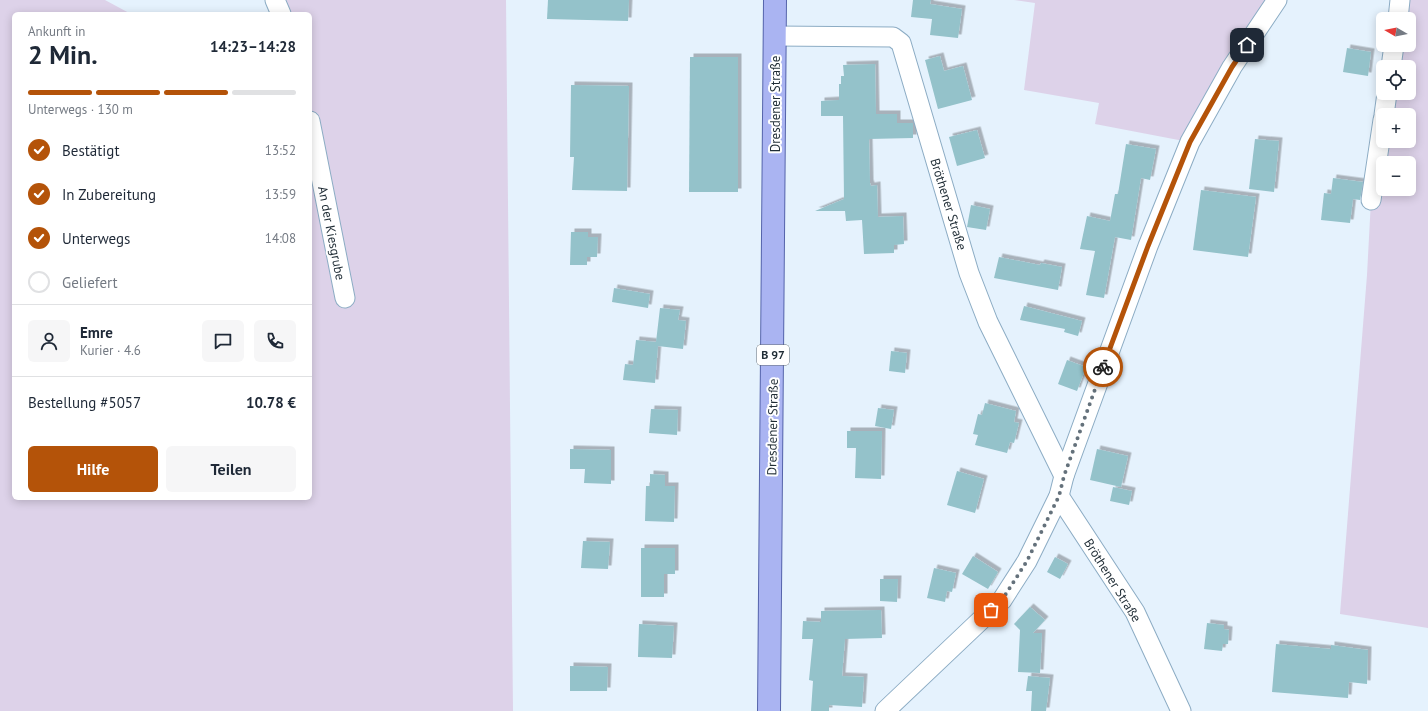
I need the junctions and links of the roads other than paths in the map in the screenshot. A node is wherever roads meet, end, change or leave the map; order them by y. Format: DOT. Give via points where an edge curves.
graph roads {
  1 [pos="275,0"];
  2 [pos="775,0"];
  3 [pos="1276,0"];
  4 [pos="1400,0"];
  5 [pos="281,12"];
  6 [pos="1399,12"];
  7 [pos="776,36"];
  8 [pos="312,130"];
  9 [pos="1379,148"];
  10 [pos="1371,200"];
  11 [pos="344,298"];
  12 [pos="1064,476"];
  13 [pos="1059,496"];
  14 [pos="769,711"];
  15 [pos="885,711"];
  16 [pos="1181,711"];
  1 -- 5 [label="street"];
  2 -- 7 [label="main road, Dresdener Straße / B 97"];
  3 -- 12 [label="street" via="1232,67 1190,142 1145,253"];
  4 -- 6 [label="street"];
  7 -- 12 [label="street, Bröthener Straße" via="893,37 901,43 982,308"];
  7 -- 14 [label="main road, Dresdener Straße / B 97"];
  8 -- 11 [label="street, An der Kiesgrube"];
  9 -- 10 [label="street"];
  12 -- 13 [label="street"];
  13 -- 15 [label="street" via="1027,561 1002,600"];
  13 -- 16 [label="street, Bröthener Straße" via="1135,612"];
}
